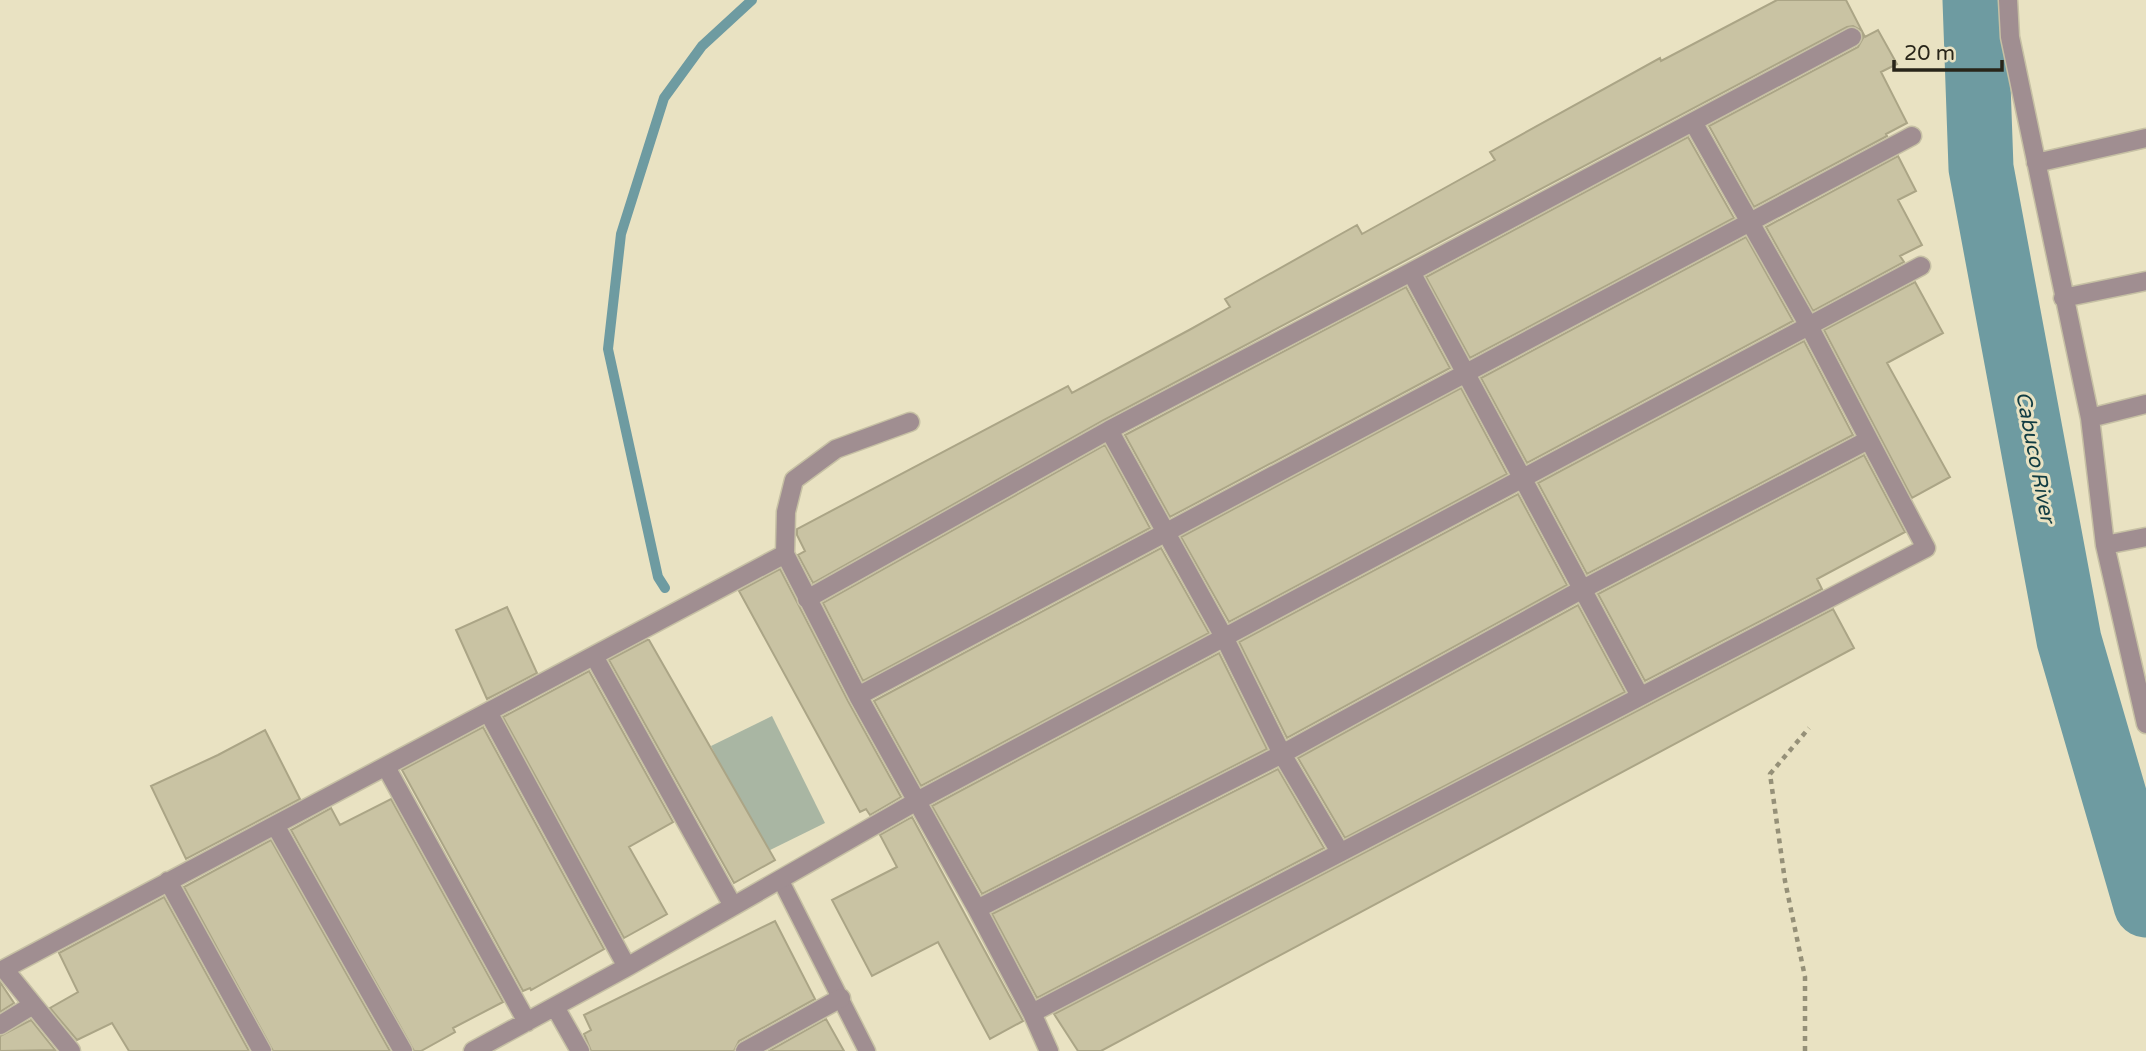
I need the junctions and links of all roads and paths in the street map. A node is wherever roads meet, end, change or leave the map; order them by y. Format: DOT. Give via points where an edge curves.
graph roads {
  1 [pos="2008,0"];
  2 [pos="1852,37"];
  3 [pos="1693,122"];
  4 [pos="1912,136"];
  5 [pos="2146,138"];
  6 [pos="2036,163"];
  7 [pos="1748,221"];
  8 [pos="1921,266"];
  9 [pos="1411,272"];
  10 [pos="2146,281"];
  11 [pos="2063,298"];
  12 [pos="1810,326"];
  13 [pos="1465,373"];
  14 [pos="2146,404"];
  15 [pos="2090,418"];
  16 [pos="910,422"];
  17 [pos="1109,430"];
  18 [pos="1868,440"];
  19 [pos="1523,479"];
  20 [pos="1165,531"];
  21 [pos="2146,537"];
  22 [pos="2105,545"];
  23 [pos="785,554"];
  24 [pos="1581,590"];
  25 [pos="807,599"];
  26 [pos="1224,637"];
  27 [pos="594,656"];
  28 [pos="2140,670"];
  29 [pos="858,696"];
  30 [pos="1640,696"];
  31 [pos="488,712"];
  32 [pos="2146,724"];
  33 [pos="1809,728"];
  34 [pos="1282,754"];
  35 [pos="386,767"];
  36 [pos="917,801"];
  37 [pos="275,825"];
  38 [pos="1340,852"];
  39 [pos="780,879"];
  40 [pos="168,881"];
  41 [pos="733,906"];
  42 [pos="977,909"];
  43 [pos="2,967"];
  44 [pos="627,967"];
  45 [pos="841,998"];
  46 [pos="33,1005"];
  47 [pos="555,1007"];
  48 [pos="1032,1013"];
  49 [pos="527,1022"];
  50 [pos="0,1025"];
  51 [pos="71,1051"];
  52 [pos="262,1051"];
  53 [pos="403,1051"];
  54 [pos="473,1051"];
  55 [pos="580,1051"];
  56 [pos="745,1051"];
  57 [pos="867,1051"];
  58 [pos="1049,1051"];
  59 [pos="1805,1051"];
  1 -- 6 [label="street" via="2010,37"];
  2 -- 3 [label="street"];
  3 -- 7 [label="street"];
  3 -- 9 [label="street"];
  4 -- 7 [label="street"];
  5 -- 6 [label="street"];
  6 -- 11 [label="street"];
  7 -- 12 [label="street"];
  7 -- 13 [label="street"];
  8 -- 12 [label="street"];
  9 -- 13 [label="street"];
  9 -- 17 [label="street"];
  10 -- 11 [label="street"];
  11 -- 15 [label="street"];
  12 -- 18 [label="street"];
  12 -- 19 [label="street"];
  13 -- 19 [label="street"];
  13 -- 20 [label="street"];
  14 -- 15 [label="street"];
  15 -- 22 [label="street"];
  16 -- 23 [label="street" via="836,449 794,480 786,512"];
  17 -- 20 [label="street"];
  17 -- 25 [label="street"];
  18 -- 24 [label="street"];
  18 -- 30 [label="street" via="1926,548"];
  19 -- 24 [label="street"];
  19 -- 26 [label="street"];
  20 -- 26 [label="street"];
  20 -- 29 [label="street"];
  21 -- 22 [label="street"];
  22 -- 28 [label="street"];
  23 -- 25 [label="street"];
  23 -- 27 [label="street"];
  24 -- 30 [label="street"];
  24 -- 34 [label="street"];
  25 -- 29 [label="street"];
  26 -- 34 [label="street"];
  26 -- 36 [label="street"];
  27 -- 31 [label="street"];
  27 -- 41 [label="street"];
  28 -- 32 [label="street"];
  29 -- 36 [label="street"];
  30 -- 38 [label="street"];
  31 -- 35 [label="street"];
  31 -- 44 [label="street"];
  33 -- 59 [label="path" via="1770,774 1805,977"];
  34 -- 38 [label="street"];
  34 -- 42 [label="street"];
  35 -- 37 [label="street"];
  35 -- 49 [label="street"];
  36 -- 39 [label="street"];
  36 -- 42 [label="street"];
  37 -- 40 [label="street"];
  37 -- 53 [label="street"];
  38 -- 48 [label="street"];
  39 -- 41 [label="street"];
  39 -- 45 [label="lane"];
  40 -- 43 [label="street"];
  40 -- 52 [label="street"];
  41 -- 44 [label="street"];
  42 -- 48 [label="street"];
  43 -- 46 [label="street"];
  44 -- 47 [label="street"];
  45 -- 56 [label="street"];
  45 -- 57 [label="lane"];
  46 -- 50 [label="street"];
  46 -- 51 [label="street"];
  47 -- 49 [label="street"];
  47 -- 55 [label="street"];
  48 -- 58 [label="street"];
  49 -- 54 [label="street"];
}
